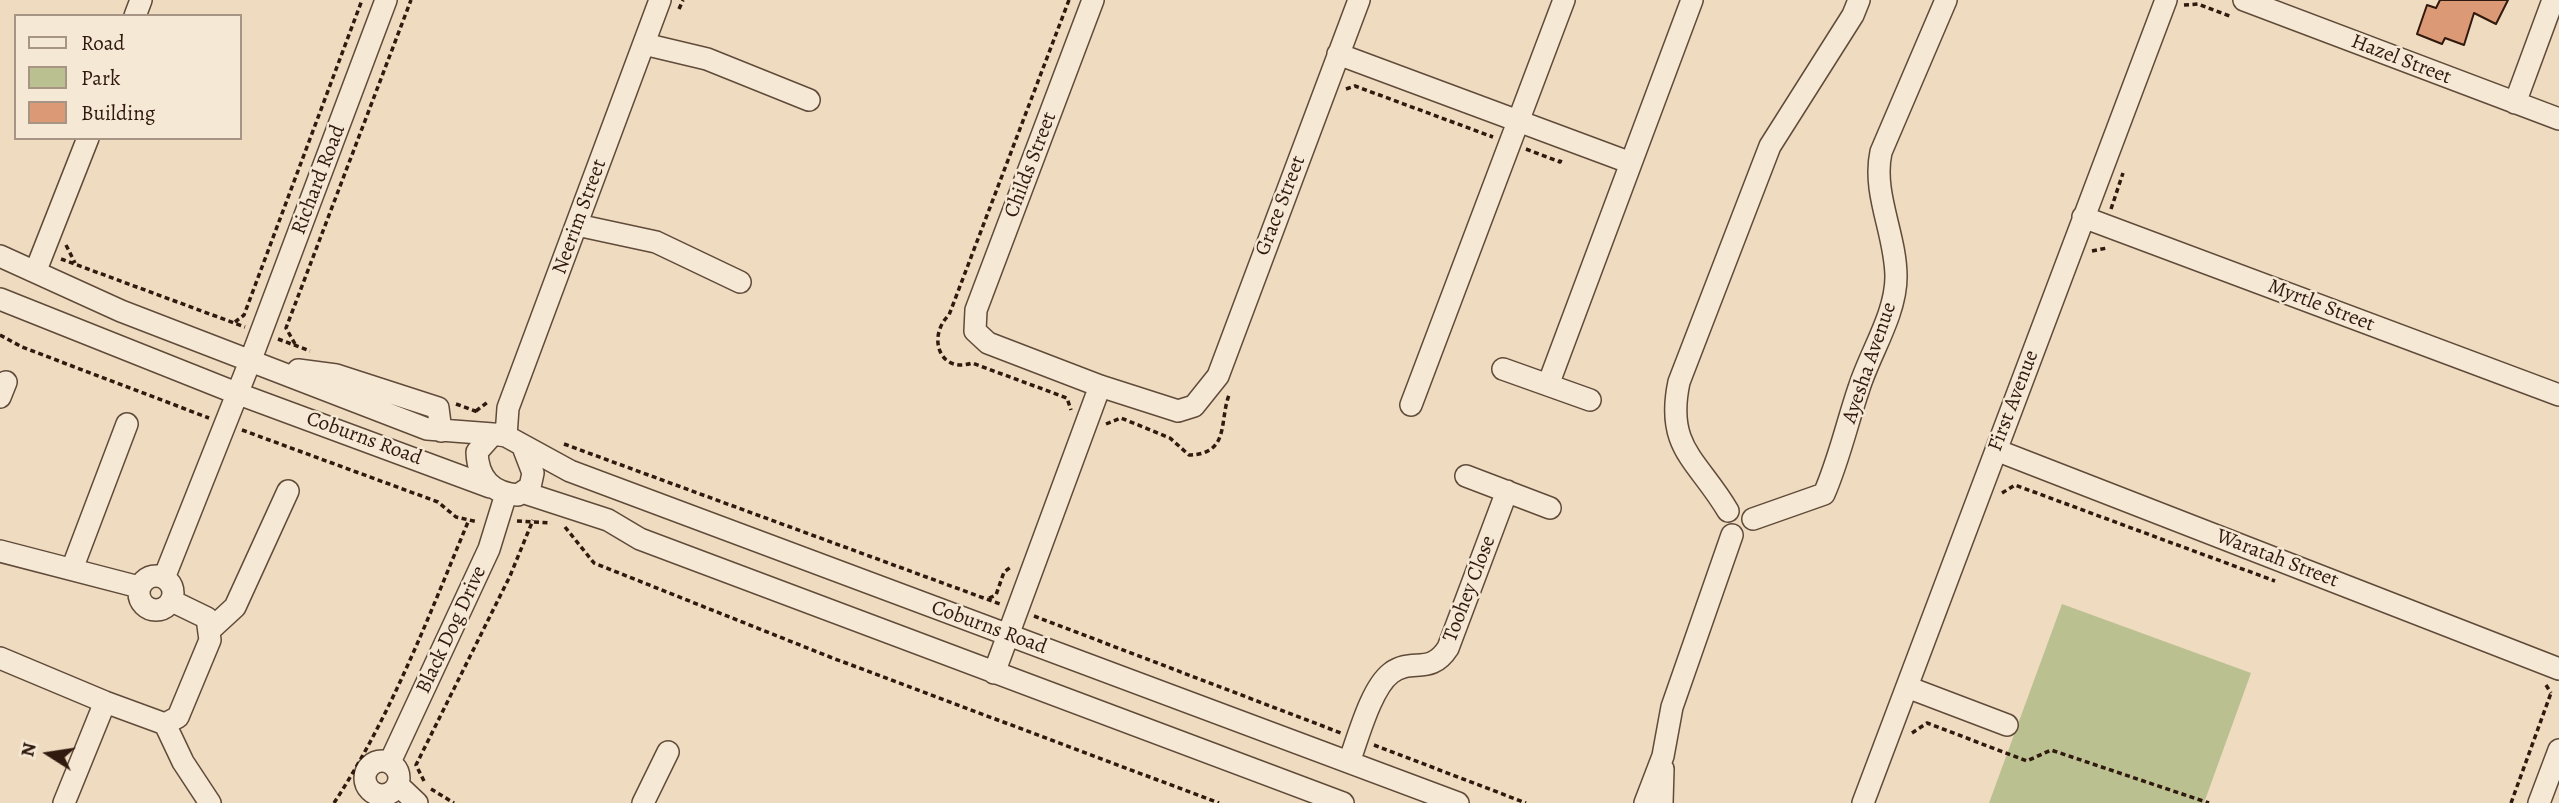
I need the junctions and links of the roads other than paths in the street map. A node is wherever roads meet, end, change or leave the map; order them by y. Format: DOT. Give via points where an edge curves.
graph roads {
  1 [pos="386,0"];
  2 [pos="660,0"];
  3 [pos="1093,0"];
  4 [pos="1360,0"];
  5 [pos="1564,0"];
  6 [pos="1692,0"];
  7 [pos="1859,0"];
  8 [pos="1946,0"];
  9 [pos="2166,0"];
  10 [pos="2244,0"];
  11 [pos="2553,0"];
  12 [pos="644,44"];
  13 [pos="1338,54"];
  14 [pos="809,100"];
  15 [pos="2515,103"];
  16 [pos="2559,119"];
  17 [pos="1517,120"];
  18 [pos="87,140"];
  19 [pos="1631,163"];
  20 [pos="2083,217"];
  21 [pos="578,225"];
  22 [pos="0,256"];
  23 [pos="40,262"];
  24 [pos="740,282"];
  25 [pos="0,299"];
  26 [pos="261,363"];
  27 [pos="1503,369"];
  28 [pos="1548,385"];
  29 [pos="1100,386"];
  30 [pos="236,393"];
  31 [pos="2559,395"];
  32 [pos="1590,400"];
  33 [pos="1411,405"];
  34 [pos="127,424"];
  35 [pos="507,435"];
  36 [pos="1996,450"];
  37 [pos="1466,476"];
  38 [pos="288,491"];
  39 [pos="1507,491"];
  40 [pos="517,493"];
  41 [pos="1550,508"];
  42 [pos="1728,511"];
  43 [pos="1753,519"];
  44 [pos="1732,535"];
  45 [pos="1,553"];
  46 [pos="72,569"];
  47 [pos="164,578"];
  48 [pos="139,587"];
  49 [pos="172,601"];
  50 [pos="210,630"];
  51 [pos="1006,635"];
  52 [pos="0,658"];
  53 [pos="994,673"];
  54 [pos="2553,678"];
  55 [pos="1907,687"];
  56 [pos="105,702"];
  57 [pos="165,724"];
  58 [pos="2007,724"];
  59 [pos="2559,750"];
  60 [pos="668,752"];
  61 [pos="1663,756"];
  62 [pos="390,762"];
  63 [pos="1349,762"];
  64 [pos="398,785"];
  65 [pos="422,795"];
  66 [pos="368,798"];
  67 [pos="64,803"];
  68 [pos="210,803"];
  69 [pos="643,803"];
  70 [pos="1343,803"];
  71 [pos="1458,803"];
  72 [pos="1644,803"];
  73 [pos="1662,803"];
  74 [pos="1863,803"];
  75 [pos="2539,803"];
  1 -- 26 [label="street, Richard Road" via="261,333"];
  2 -- 12 [label="street, Neerim Street"];
  3 -- 29 [label="street, Childs Street" via="976,310 975,331 988,343"];
  4 -- 13 [label="street, Grace Street"];
  5 -- 17 [label="street"];
  6 -- 19 [label="street"];
  7 -- 42 [label="street" via="1770,146 1679,382 1676,432 1686,454 1714,486"];
  8 -- 43 [label="street, Ayesha Avenue" via="1881,152 1876,174 1896,281 1834,471 1824,494"];
  9 -- 20 [label="street, First Avenue"];
  10 -- 15 [label="street, Hazel Street"];
  11 -- 15 [label="street"];
  12 -- 14 [label="street" via="707,59"];
  12 -- 21 [label="street, Neerim Street"];
  13 -- 17 [label="street"];
  13 -- 29 [label="street, Grace Street" via="1218,376 1194,406 1178,411"];
  15 -- 16 [label="street, Hazel Street"];
  17 -- 19 [label="street"];
  17 -- 33 [label="street"];
  18 -- 23 [label="street"];
  19 -- 28 [label="street"];
  20 -- 31 [label="street, Myrtle Street"];
  20 -- 36 [label="street, First Avenue"];
  21 -- 24 [label="street" via="656,242"];
  21 -- 35 [label="street, Neerim Street" via="508,408"];
  22 -- 23 [label="street, Coburns Road"];
  23 -- 26 [label="street, Coburns Road" via="121,311"];
  25 -- 30 [label="street, Coburns Road"];
  26 -- 30 [label="street"];
  26 -- 35 [label="street, Coburns Road" via="441,431"];
  27 -- 28 [label="street"];
  28 -- 32 [label="street"];
  29 -- 51 [label="street"];
  30 -- 40 [label="street, Coburns Road"];
  30 -- 47 [label="street"];
  34 -- 46 [label="street"];
  35 -- 40 [label="street, Black Dog Drive" via="533,473 530,487"];
  35 -- 40 [label="street" via="477,452 478,467"];
  35 -- 51 [label="street, Coburns Road" via="557,465"];
  36 -- 54 [label="street, Waratah Street"];
  36 -- 55 [label="street, First Avenue"];
  37 -- 39 [label="street"];
  38 -- 50 [label="street" via="235,607"];
  39 -- 41 [label="street"];
  39 -- 63 [label="street, Toohey Close" via="1448,649 1432,665 1409,665 1381,683"];
  40 -- 53 [label="street, Coburns Road" via="608,520 640,540"];
  40 -- 62 [label="street, Black Dog Drive" via="498,522"];
  42 -- 43 [label="street" via="1745,508"];
  42 -- 44 [label="street" via="1723,524"];
  43 -- 44 [label="street, Ayesha Avenue" via="1745,534"];
  44 -- 61 [label="street" via="1672,707"];
  45 -- 46 [label="street"];
  46 -- 48 [label="street"];
  47 -- 48 [label="street" via="153,576"];
  47 -- 49 [label="street" via="172,588"];
  48 -- 49 [label="street" via="140,601 149,610 162,610"];
  49 -- 50 [label="street" via="207,618"];
  50 -- 57 [label="street" via="178,717"];
  51 -- 53 [label="street"];
  51 -- 63 [label="street, Coburns Road"];
  52 -- 56 [label="street"];
  53 -- 70 [label="street, Coburns Road"];
  55 -- 58 [label="street"];
  55 -- 74 [label="street, First Avenue"];
  56 -- 57 [label="street"];
  56 -- 67 [label="street"];
  57 -- 68 [label="street"];
  59 -- 75 [label="street"];
  60 -- 69 [label="street"];
  61 -- 72 [label="street"];
  61 -- 73 [label="street"];
  62 -- 64 [label="street" via="399,774"];
  62 -- 66 [label="street" via="378,761 369,767 365,777"];
  63 -- 71 [label="street, Coburns Road"];
  64 -- 65 [label="street"];
  64 -- 66 [label="street" via="387,795"];
}
